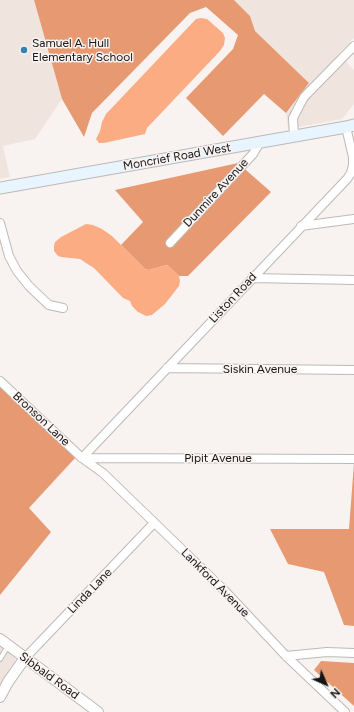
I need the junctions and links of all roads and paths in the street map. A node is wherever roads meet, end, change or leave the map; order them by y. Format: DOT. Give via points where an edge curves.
graph roads {
  1 [pos="354,46"];
  2 [pos="350,126"];
  3 [pos="294,136"];
  4 [pos="260,142"];
  5 [pos="0,188"];
  6 [pos="354,219"];
  7 [pos="0,223"];
  8 [pos="301,226"];
  9 [pos="170,243"];
  10 [pos="252,278"];
  11 [pos="354,280"];
  12 [pos="63,308"];
  13 [pos="167,368"];
  14 [pos="354,370"];
  15 [pos="0,381"];
  16 [pos="82,458"];
  17 [pos="354,460"];
  18 [pos="154,523"];
  19 [pos="0,640"];
  20 [pos="9,646"];
  21 [pos="354,653"];
  22 [pos="286,656"];
  23 [pos="25,658"];
  24 [pos="0,659"];
  25 [pos="0,697"];
  26 [pos="98,712"];
  27 [pos="345,712"];
  1 -- 3 [label="street" via="304,97 293,118"];
  2 -- 3 [label="main road, Moncrief Road West"];
  2 -- 8 [label="street, Liston Road" via="353,157 351,173"];
  3 -- 4 [label="main road, Moncrief Road West"];
  4 -- 5 [label="main road, Moncrief Road West"];
  4 -- 9 [label="street, Dunmire Avenue" via="253,154"];
  6 -- 8 [label="street"];
  7 -- 12 [label="street" via="9,256 17,272 49,305"];
  8 -- 10 [label="street, Liston Road"];
  10 -- 11 [label="street"];
  10 -- 13 [label="street, Liston Road"];
  13 -- 14 [label="street, Siskin Avenue"];
  13 -- 16 [label="street, Liston Road"];
  15 -- 16 [label="street, Bronson Lane"];
  16 -- 17 [label="street, Pipit Avenue"];
  16 -- 18 [label="street, Lankford Avenue" via="103,473"];
  18 -- 22 [label="street, Lankford Avenue"];
  18 -- 23 [label="street, Linda Lane"];
  19 -- 20 [label="street, Sibbald Road"];
  20 -- 23 [label="street, Sibbald Road"];
  20 -- 24 [label="lane"];
  21 -- 22 [label="street" via="328,652"];
  22 -- 27 [label="street, Lankford Avenue"];
  23 -- 25 [label="street"];
  23 -- 26 [label="street, Sibbald Road"];
}
